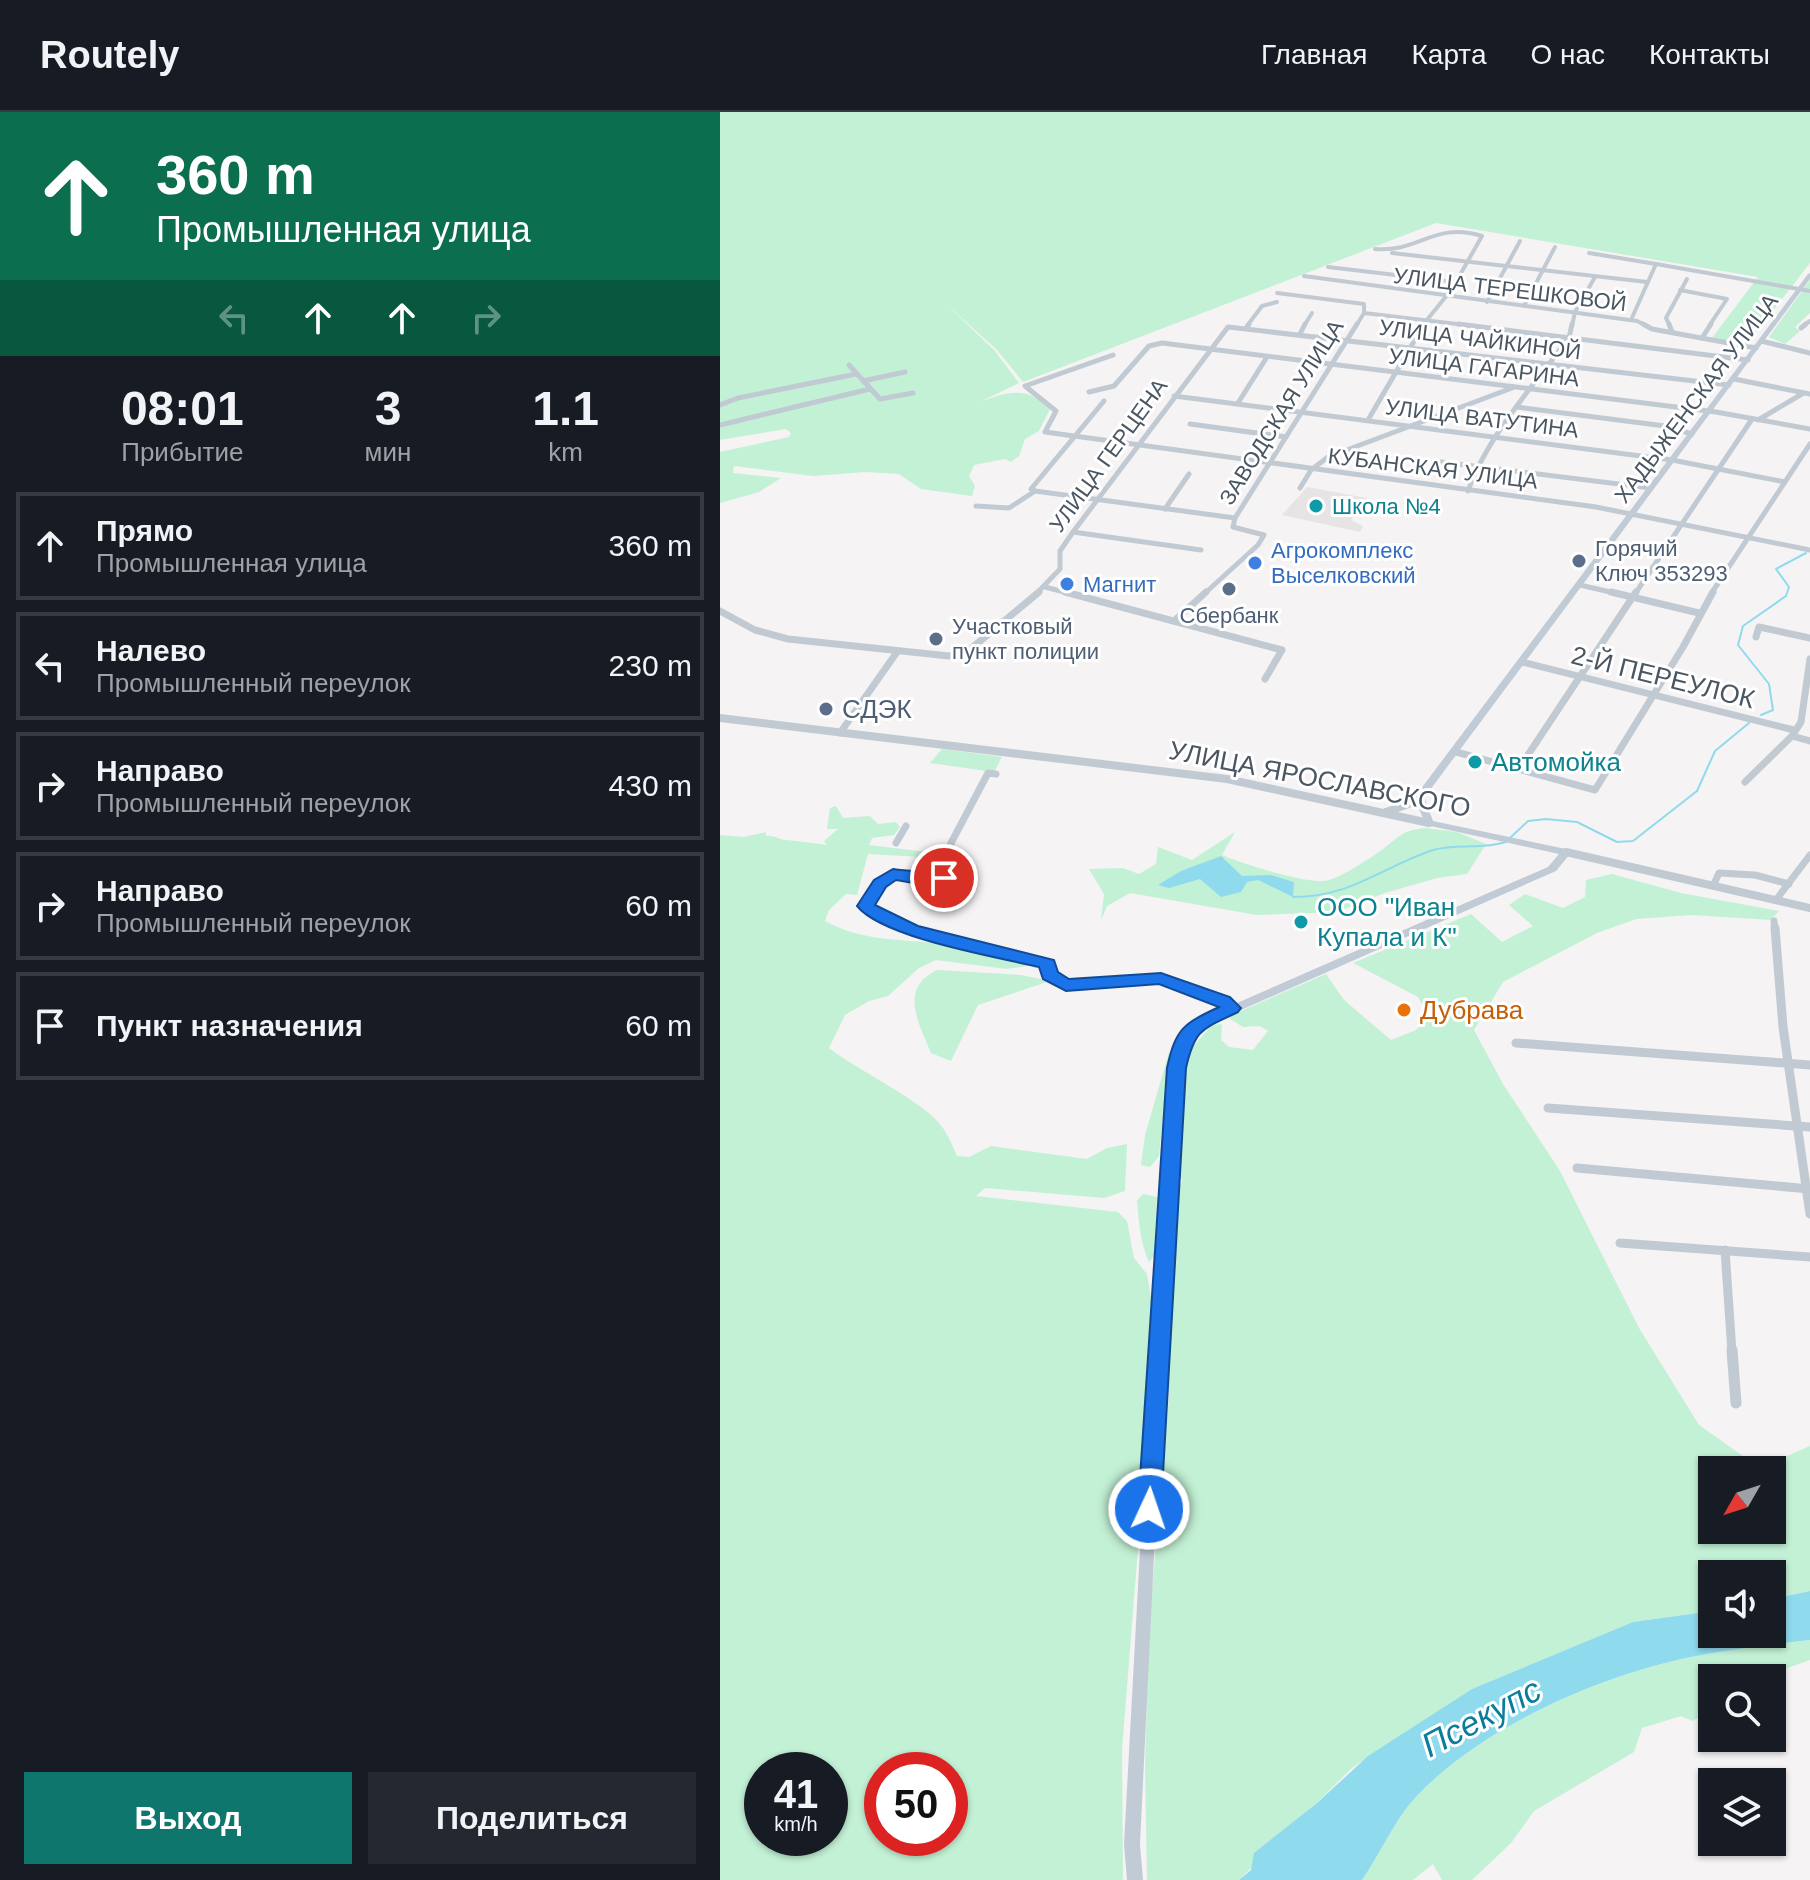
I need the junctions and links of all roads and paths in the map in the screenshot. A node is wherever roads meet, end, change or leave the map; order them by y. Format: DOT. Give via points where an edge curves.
graph roads {
  1 [pos="1520,241"];
  2 [pos="1555,247"];
  3 [pos="1375,249"];
  4 [pos="1391,253"];
  5 [pos="1589,253"];
  6 [pos="1466,262"];
  7 [pos="1656,264"];
  8 [pos="1328,267"];
  9 [pos="1505,267"];
  10 [pos="1544,271"];
  11 [pos="1810,275"];
  12 [pos="1304,276"];
  13 [pos="1595,277"];
  14 [pos="1687,279"];
  15 [pos="1455,282"];
  16 [pos="1647,282"];
  17 [pos="1804,289"];
  18 [pos="1680,290"];
  19 [pos="1277,293"];
  20 [pos="1444,297"];
  21 [pos="1277,302"];
  22 [pos="1487,302"];
  23 [pos="1524,306"];
  24 [pos="1575,312"];
  25 [pos="1312,313"];
  26 [pos="1364,313"];
  27 [pos="1631,320"];
  28 [pos="1810,321"];
  29 [pos="1425,322"];
  30 [pos="1228,327"];
  31 [pos="1246,328"];
  32 [pos="1810,331"];
  33 [pos="1672,332"];
  34 [pos="1300,334"];
  35 [pos="1569,338"];
  36 [pos="1702,338"];
  37 [pos="1348,339"];
  38 [pos="1759,345"];
  39 [pos="1410,347"];
  40 [pos="1209,348"];
  41 [pos="1810,353"];
  42 [pos="1113,355"];
  43 [pos="1267,357"];
  44 [pos="1748,360"];
  45 [pos="1548,364"];
  46 [pos="849,365"];
  47 [pos="1331,365"];
  48 [pos="905,372"];
  49 [pos="1394,372"];
  50 [pos="856,374"];
  51 [pos="863,381"];
  52 [pos="1732,382"];
  53 [pos="1512,388"];
  54 [pos="870,389"];
  55 [pos="1530,389"];
  56 [pos="1089,392"];
  57 [pos="1808,392"];
  58 [pos="913,393"];
  59 [pos="1174,396"];
  60 [pos="1104,401"];
  61 [pos="1238,403"];
  62 [pos="720,405"];
  63 [pos="1517,407"];
  64 [pos="1302,411"];
  65 [pos="1707,412"];
  66 [pos="1368,420"];
  67 [pos="1755,420"];
  68 [pos="1190,424"];
  69 [pos="720,425"];
  70 [pos="1410,427"];
  71 [pos="1810,429"];
  72 [pos="1692,434"];
  73 [pos="1072,437"];
  74 [pos="1286,437"];
  75 [pos="1497,437"];
  76 [pos="1810,444"];
  77 [pos="1137,446"];
  78 [pos="1672,460"];
  79 [pos="1441,462"];
  80 [pos="1272,464"];
  81 [pos="1480,466"];
  82 [pos="1719,468"];
  83 [pos="1311,470"];
  84 [pos="1189,474"];
  85 [pos="1785,482"];
  86 [pos="1300,488"];
  87 [pos="1651,488"];
  88 [pos="1035,491"];
  89 [pos="1468,491"];
  90 [pos="1098,500"];
  91 [pos="976,506"];
  92 [pos="1165,509"];
  93 [pos="1633,513"];
  94 [pos="1235,518"];
  95 [pos="1682,523"];
  96 [pos="1073,532"];
  97 [pos="1750,537"];
  98 [pos="1201,550"];
  99 [pos="1810,550"];
  100 [pos="1580,585"];
  101 [pos="1045,587"];
  102 [pos="1631,596"];
  103 [pos="720,611"];
  104 [pos="1699,613"];
  105 [pos="1174,621"];
  106 [pos="1756,637"];
  107 [pos="1810,638"];
  108 [pos="897,652"];
  109 [pos="1810,659"];
  110 [pos="1522,662"];
  111 [pos="1578,677"];
  112 [pos="1265,679"];
  113 [pos="1652,696"];
  114 [pos="720,718"];
  115 [pos="840,733"];
  116 [pos="1793,733"];
  117 [pos="1810,741"];
  118 [pos="1456,752"];
  119 [pos="1518,770"];
  120 [pos="996,774"];
  121 [pos="1745,782"];
  122 [pos="1420,800"];
  123 [pos="1384,813"];
  124 [pos="1429,823"];
  125 [pos="906,826"];
  126 [pos="896,843"];
  127 [pos="950,845"];
  128 [pos="1566,852"];
  129 [pos="1810,855"];
  130 [pos="948,870"];
  131 [pos="1789,884"];
  132 [pos="1713,886"];
  133 [pos="1776,900"];
  134 [pos="1810,908"];
  135 [pos="1774,921"];
  136 [pos="1232,1008"];
  137 [pos="1516,1043"];
  138 [pos="1789,1064"];
  139 [pos="1810,1065"];
  140 [pos="1548,1108"];
  141 [pos="1796,1126"];
  142 [pos="1810,1127"];
  143 [pos="1577,1168"];
  144 [pos="1808,1189"];
  145 [pos="1810,1214"];
  146 [pos="1620,1243"];
  147 [pos="1725,1250"];
  148 [pos="1810,1257"];
  149 [pos="1736,1403"];
  150 [pos="1135,1880"];
  1 -- 9 [label="street"];
  2 -- 10 [label="street"];
  3 -- 4 [label="street"];
  4 -- 6 [label="street"];
  4 -- 6 [label="street" via="1447,229 1476,233 1482,236"];
  5 -- 7 [label="street"];
  6 -- 9 [label="street"];
  6 -- 15 [label="street"];
  7 -- 16 [label="street"];
  7 -- 17 [label="street"];
  8 -- 15 [label="street, УЛИЦА ТЕРЕШКОВОЙ"];
  9 -- 10 [label="street"];
  9 -- 22 [label="street"];
  10 -- 13 [label="street"];
  10 -- 23 [label="street"];
  11 -- 17 [label="main road, ХАДЫЖЕНСКАЯ УЛИЦА"];
  12 -- 20 [label="street, УЛИЦА ТЕРЕШКОВОЙ"];
  13 -- 16 [label="street"];
  13 -- 24 [label="street"];
  14 -- 18 [label="street"];
  15 -- 20 [label="street"];
  16 -- 27 [label="street"];
  17 -- 38 [label="main road, ХАДЫЖЕНСКАЯ УЛИЦА"];
  18 -- 33 [label="street" via="1666,318"];
  18 -- 36 [label="street" via="1727,299"];
  19 -- 26 [label="street, ЗАВОДСКАЯ УЛИЦА" via="1364,304"];
  20 -- 22 [label="street, УЛИЦА ТЕРЕШКОВОЙ"];
  20 -- 29 [label="street"];
  21 -- 31 [label="street" via="1262,306"];
  22 -- 23 [label="street, УЛИЦА ТЕРЕШКОВОЙ"];
  23 -- 24 [label="street, УЛИЦА ТЕРЕШКОВОЙ"];
  24 -- 27 [label="street, УЛИЦА ТЕРЕШКОВОЙ"];
  24 -- 35 [label="street"];
  25 -- 34 [label="street"];
  26 -- 29 [label="street"];
  26 -- 37 [label="street, ЗАВОДСКАЯ УЛИЦА"];
  27 -- 33 [label="street, УЛИЦА ТЕРЕШКОВОЙ"];
  28 -- 32 [label="street, ХАДЫЖЕНСКАЯ УЛИЦА" via="1801,328"];
  29 -- 35 [label="street"];
  29 -- 39 [label="street"];
  30 -- 31 [label="street, УЛИЦА ЧАЙКИНОЙ"];
  30 -- 40 [label="street, УЛИЦА ГЕРЦЕНА"];
  31 -- 34 [label="street, УЛИЦА ЧАЙКИНОЙ"];
  33 -- 36 [label="street, УЛИЦА ТЕРЕШКОВОЙ"];
  34 -- 37 [label="street, УЛИЦА ЧАЙКИНОЙ"];
  35 -- 44 [label="street"];
  35 -- 45 [label="street"];
  36 -- 38 [label="street, УЛИЦА ТЕРЕШКОВОЙ"];
  37 -- 39 [label="street, УЛИЦА ЧАЙКИНОЙ"];
  37 -- 47 [label="street, ЗАВОДСКАЯ УЛИЦА"];
  38 -- 41 [label="street, УЛИЦА ТЕРЕШКОВОЙ"];
  38 -- 44 [label="main road, ХАДЫЖЕНСКАЯ УЛИЦА"];
  39 -- 45 [label="street, УЛИЦА ЧАЙКИНОЙ"];
  39 -- 49 [label="street"];
  40 -- 43 [label="street, УЛИЦА ГАГАРИНА"];
  40 -- 56 [label="street, УЛИЦА ГАГАРИНА" via="1154,344 1114,386"];
  40 -- 59 [label="street, УЛИЦА ГЕРЦЕНА"];
  42 -- 73 [label="street, КУБАНСКАЯ УЛИЦА" via="1025,386 1056,411 1045,432"];
  43 -- 47 [label="street, УЛИЦА ГАГАРИНА"];
  43 -- 61 [label="street"];
  44 -- 52 [label="main road, ХАДЫЖЕНСКАЯ УЛИЦА"];
  45 -- 52 [label="street, УЛИЦА ЧАЙКИНОЙ"];
  45 -- 55 [label="street"];
  46 -- 50 [label="street"];
  47 -- 49 [label="street, УЛИЦА ГАГАРИНА"];
  47 -- 64 [label="street, ЗАВОДСКАЯ УЛИЦА"];
  48 -- 51 [label="street"];
  49 -- 53 [label="street, УЛИЦА ГАГАРИНА"];
  49 -- 66 [label="street"];
  50 -- 51 [label="street"];
  50 -- 62 [label="street"];
  51 -- 54 [label="street"];
  52 -- 57 [label="street, УЛИЦА ЧАЙКИНОЙ"];
  52 -- 65 [label="main road, ХАДЫЖЕНСКАЯ УЛИЦА"];
  53 -- 55 [label="street, УЛИЦА ГАГАРИНА"];
  53 -- 70 [label="street"];
  54 -- 58 [label="street" via="880,399"];
  54 -- 69 [label="street"];
  55 -- 63 [label="street"];
  55 -- 65 [label="street, УЛИЦА ГАГАРИНА"];
  57 -- 67 [label="street"];
  59 -- 61 [label="street, УЛИЦА ВАТУТИНА"];
  59 -- 77 [label="street, УЛИЦА ГЕРЦЕНА"];
  60 -- 73 [label="street"];
  61 -- 64 [label="street, УЛИЦА ВАТУТИНА"];
  63 -- 72 [label="street"];
  63 -- 75 [label="street"];
  64 -- 66 [label="street, УЛИЦА ВАТУТИНА"];
  64 -- 74 [label="street, ЗАВОДСКАЯ УЛИЦА"];
  65 -- 67 [label="street, УЛИЦА ГАГАРИНА"];
  65 -- 72 [label="main road, ХАДЫЖЕНСКАЯ УЛИЦА"];
  66 -- 70 [label="street, УЛИЦА ВАТУТИНА"];
  67 -- 71 [label="street, УЛИЦА ГАГАРИНА"];
  67 -- 82 [label="street"];
  68 -- 74 [label="street"];
  70 -- 75 [label="street, УЛИЦА ВАТУТИНА"];
  70 -- 83 [label="street" via="1328,457"];
  72 -- 78 [label="main road, ХАДЫЖЕНСКАЯ УЛИЦА"];
  73 -- 77 [label="street, КУБАНСКАЯ УЛИЦА"];
  73 -- 88 [label="street" via="1031,489"];
  74 -- 80 [label="street, ЗАВОДСКАЯ УЛИЦА"];
  75 -- 78 [label="street, УЛИЦА ВАТУТИНА"];
  75 -- 81 [label="street"];
  76 -- 85 [label="street"];
  77 -- 80 [label="street, КУБАНСКАЯ УЛИЦА"];
  77 -- 90 [label="street, УЛИЦА ГЕРЦЕНА"];
  78 -- 82 [label="street, УЛИЦА ВАТУТИНА"];
  78 -- 87 [label="main road, ХАДЫЖЕНСКАЯ УЛИЦА"];
  79 -- 81 [label="street"];
  80 -- 83 [label="street, КУБАНСКАЯ УЛИЦА"];
  80 -- 94 [label="street, ЗАВОДСКАЯ УЛИЦА"];
  81 -- 87 [label="street"];
  81 -- 89 [label="street"];
  82 -- 85 [label="street, УЛИЦА ВАТУТИНА"];
  82 -- 95 [label="street"];
  83 -- 86 [label="street"];
  83 -- 89 [label="street, КУБАНСКАЯ УЛИЦА"];
  84 -- 92 [label="street"];
  85 -- 97 [label="street"];
  87 -- 93 [label="main road, ХАДЫЖЕНСКАЯ УЛИЦА"];
  88 -- 90 [label="street"];
  88 -- 91 [label="street" via="1009,508"];
  89 -- 93 [label="street, КУБАНСКАЯ УЛИЦА"];
  90 -- 92 [label="street"];
  90 -- 96 [label="street, УЛИЦА ГЕРЦЕНА"];
  92 -- 94 [label="street"];
  93 -- 95 [label="street, КУБАНСКАЯ УЛИЦА"];
  93 -- 100 [label="main road, ХАДЫЖЕНСКАЯ УЛИЦА"];
  94 -- 105 [label="street, ЗАВОДСКАЯ УЛИЦА" via="1233,527 1264,535"];
  95 -- 97 [label="street, КУБАНСКАЯ УЛИЦА"];
  95 -- 102 [label="street"];
  96 -- 98 [label="street"];
  96 -- 101 [label="street, УЛИЦА ГЕРЦЕНА" via="1060,551 1060,569"];
  97 -- 99 [label="street, КУБАНСКАЯ УЛИЦА"];
  97 -- 104 [label="street"];
  100 -- 102 [label="street"];
  100 -- 110 [label="main road, ХАДЫЖЕНСКАЯ УЛИЦА"];
  101 -- 105 [label="street"];
  101 -- 108 [label="street, УЛИЦА ГЕРЦЕНА" via="967,652"];
  102 -- 104 [label="street"];
  102 -- 111 [label="street"];
  103 -- 108 [label="street, УЛИЦА ГЕРЦЕНА" via="773,636"];
  104 -- 113 [label="street"];
  105 -- 112 [label="street" via="1282,650"];
  106 -- 107 [label="street" via="1759,627"];
  108 -- 115 [label="street"];
  109 -- 116 [label="street" via="1801,722"];
  110 -- 111 [label="street, 2-Й ПЕРЕУЛОК"];
  110 -- 118 [label="main road, ХАДЫЖЕНСКАЯ УЛИЦА"];
  111 -- 113 [label="street, 2-Й ПЕРЕУЛОК"];
  111 -- 119 [label="street"];
  113 -- 116 [label="street, 2-Й ПЕРЕУЛОК"];
  113 -- 119 [label="street" via="1595,790"];
  114 -- 115 [label="street, УЛИЦА ЯРОСЛАВСКОГО"];
  115 -- 123 [label="street, УЛИЦА ЯРОСЛАВСКОГО" via="1227,779"];
  116 -- 117 [label="street, 2-Й ПЕРЕУЛОК"];
  116 -- 121 [label="street"];
  118 -- 119 [label="street"];
  118 -- 122 [label="main road, ХАДЫЖЕНСКАЯ УЛИЦА"];
  120 -- 127 [label="street" via="988,773"];
  122 -- 123 [label="street"];
  122 -- 124 [label="main road"];
  123 -- 124 [label="street, УЛИЦА ЯРОСЛАВСКОГО"];
  124 -- 128 [label="main road, УЛИЦА ЯРОСЛАВСКОГО"];
  125 -- 126 [label="street"];
  128 -- 132 [label="street, УЛИЦА ЯРОСЛАВСКОГО"];
  128 -- 136 [label="main road" via="1552,869"];
  129 -- 131 [label="street"];
  130 -- 136 [label="street" via="944,878 893,874 866,906 913,930 1047,964 1050,975 1066,986 1161,978"];
  131 -- 132 [label="street" via="1719,873"];
  131 -- 133 [label="street"];
  132 -- 133 [label="street, УЛИЦА ЯРОСЛАВСКОГО"];
  133 -- 134 [label="street, УЛИЦА ЯРОСЛАВСКОГО"];
  135 -- 138 [label="street"];
  136 -- 150 [label="main road" via="1193,1027 1176,1068 1132,1844"];
  137 -- 138 [label="street"];
  138 -- 139 [label="street"];
  138 -- 141 [label="street"];
  140 -- 141 [label="street"];
  141 -- 142 [label="street"];
  141 -- 144 [label="street"];
  143 -- 144 [label="street"];
  144 -- 145 [label="street"];
  146 -- 147 [label="street"];
  147 -- 148 [label="street"];
  147 -- 149 [label="street"];
}
